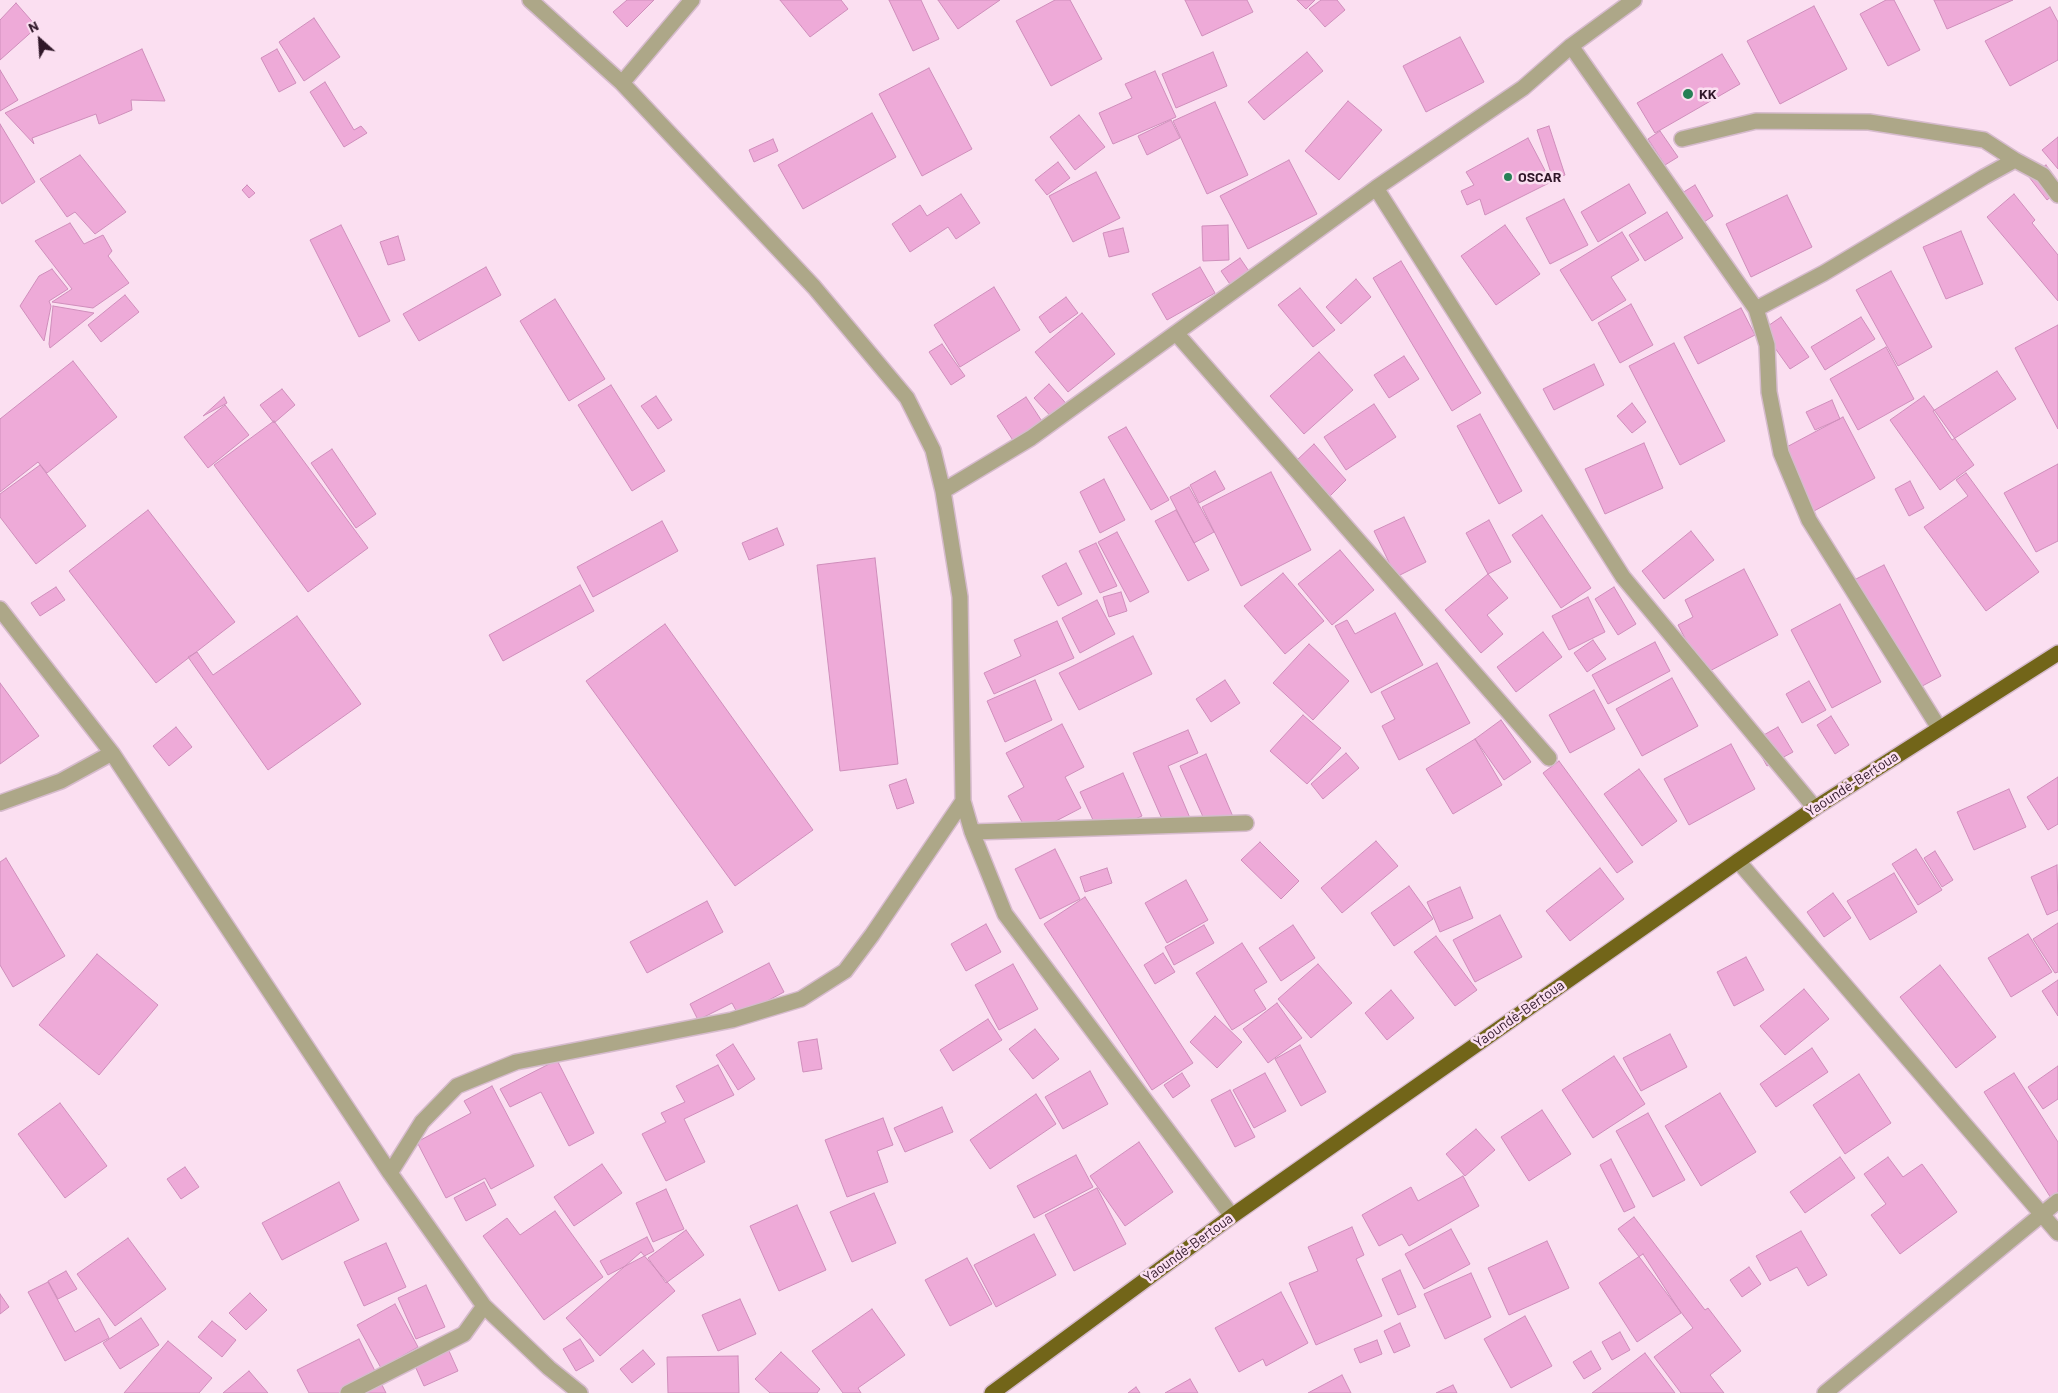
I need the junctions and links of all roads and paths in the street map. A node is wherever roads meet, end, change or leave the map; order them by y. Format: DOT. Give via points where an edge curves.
graph roads {
  1 [pos="530,0"];
  2 [pos="692,0"];
  3 [pos="1634,0"];
  4 [pos="1571,46"];
  5 [pos="622,84"];
  6 [pos="1682,139"];
  7 [pos="2015,160"];
  8 [pos="1376,188"];
  9 [pos="2058,195"];
  10 [pos="1756,309"];
  11 [pos="1176,333"];
  12 [pos="943,492"];
  13 [pos="0,609"];
  14 [pos="2058,653"];
  15 [pos="1939,728"];
  16 [pos="112,753"];
  17 [pos="1549,758"];
  18 [pos="964,801"];
  19 [pos="0,803"];
  20 [pos="1815,808"];
  21 [pos="1246,823"];
  22 [pos="972,832"];
  23 [pos="1738,861"];
  24 [pos="390,1173"];
  25 [pos="2058,1201"];
  26 [pos="2042,1213"];
  27 [pos="1232,1216"];
  28 [pos="2058,1233"];
  29 [pos="484,1306"];
  30 [pos="348,1393"];
  31 [pos="580,1393"];
  32 [pos="992,1393"];
  33 [pos="1825,1393"];
  1 -- 5 [label="street"];
  2 -- 5 [label="street"];
  3 -- 4 [label="street"];
  4 -- 8 [label="street" via="1523,88"];
  4 -- 10 [label="street"];
  5 -- 12 [label="street" via="814,287 907,398 933,450"];
  6 -- 7 [label="street" via="1756,122 1869,122 1984,140"];
  7 -- 9 [label="street" via="2043,175"];
  7 -- 10 [label="street" via="1824,273"];
  8 -- 11 [label="street"];
  8 -- 20 [label="street" via="1623,577"];
  10 -- 15 [label="street" via="1767,345 1769,392 1781,453 1809,520"];
  11 -- 12 [label="street" via="1031,438"];
  11 -- 17 [label="street"];
  12 -- 18 [label="street" via="960,597"];
  13 -- 16 [label="street"];
  14 -- 15 [label="highway, Yaoundé-Bertoua"];
  15 -- 20 [label="highway, Yaoundé-Bertoua"];
  16 -- 19 [label="street" via="61,781"];
  16 -- 24 [label="street"];
  18 -- 22 [label="street"];
  18 -- 24 [label="street" via="845,970 802,999 732,1020 516,1062 457,1086 422,1122"];
  20 -- 23 [label="highway, Yaoundé-Bertoua"];
  21 -- 22 [label="street"];
  22 -- 27 [label="street" via="1005,914"];
  23 -- 26 [label="street"];
  23 -- 27 [label="highway, Yaoundé-Bertoua"];
  24 -- 29 [label="street"];
  25 -- 26 [label="street"];
  26 -- 28 [label="street"];
  26 -- 33 [label="street"];
  27 -- 32 [label="highway, Yaoundé-Bertoua"];
  29 -- 30 [label="street" via="464,1334"];
  29 -- 31 [label="street"];
}
